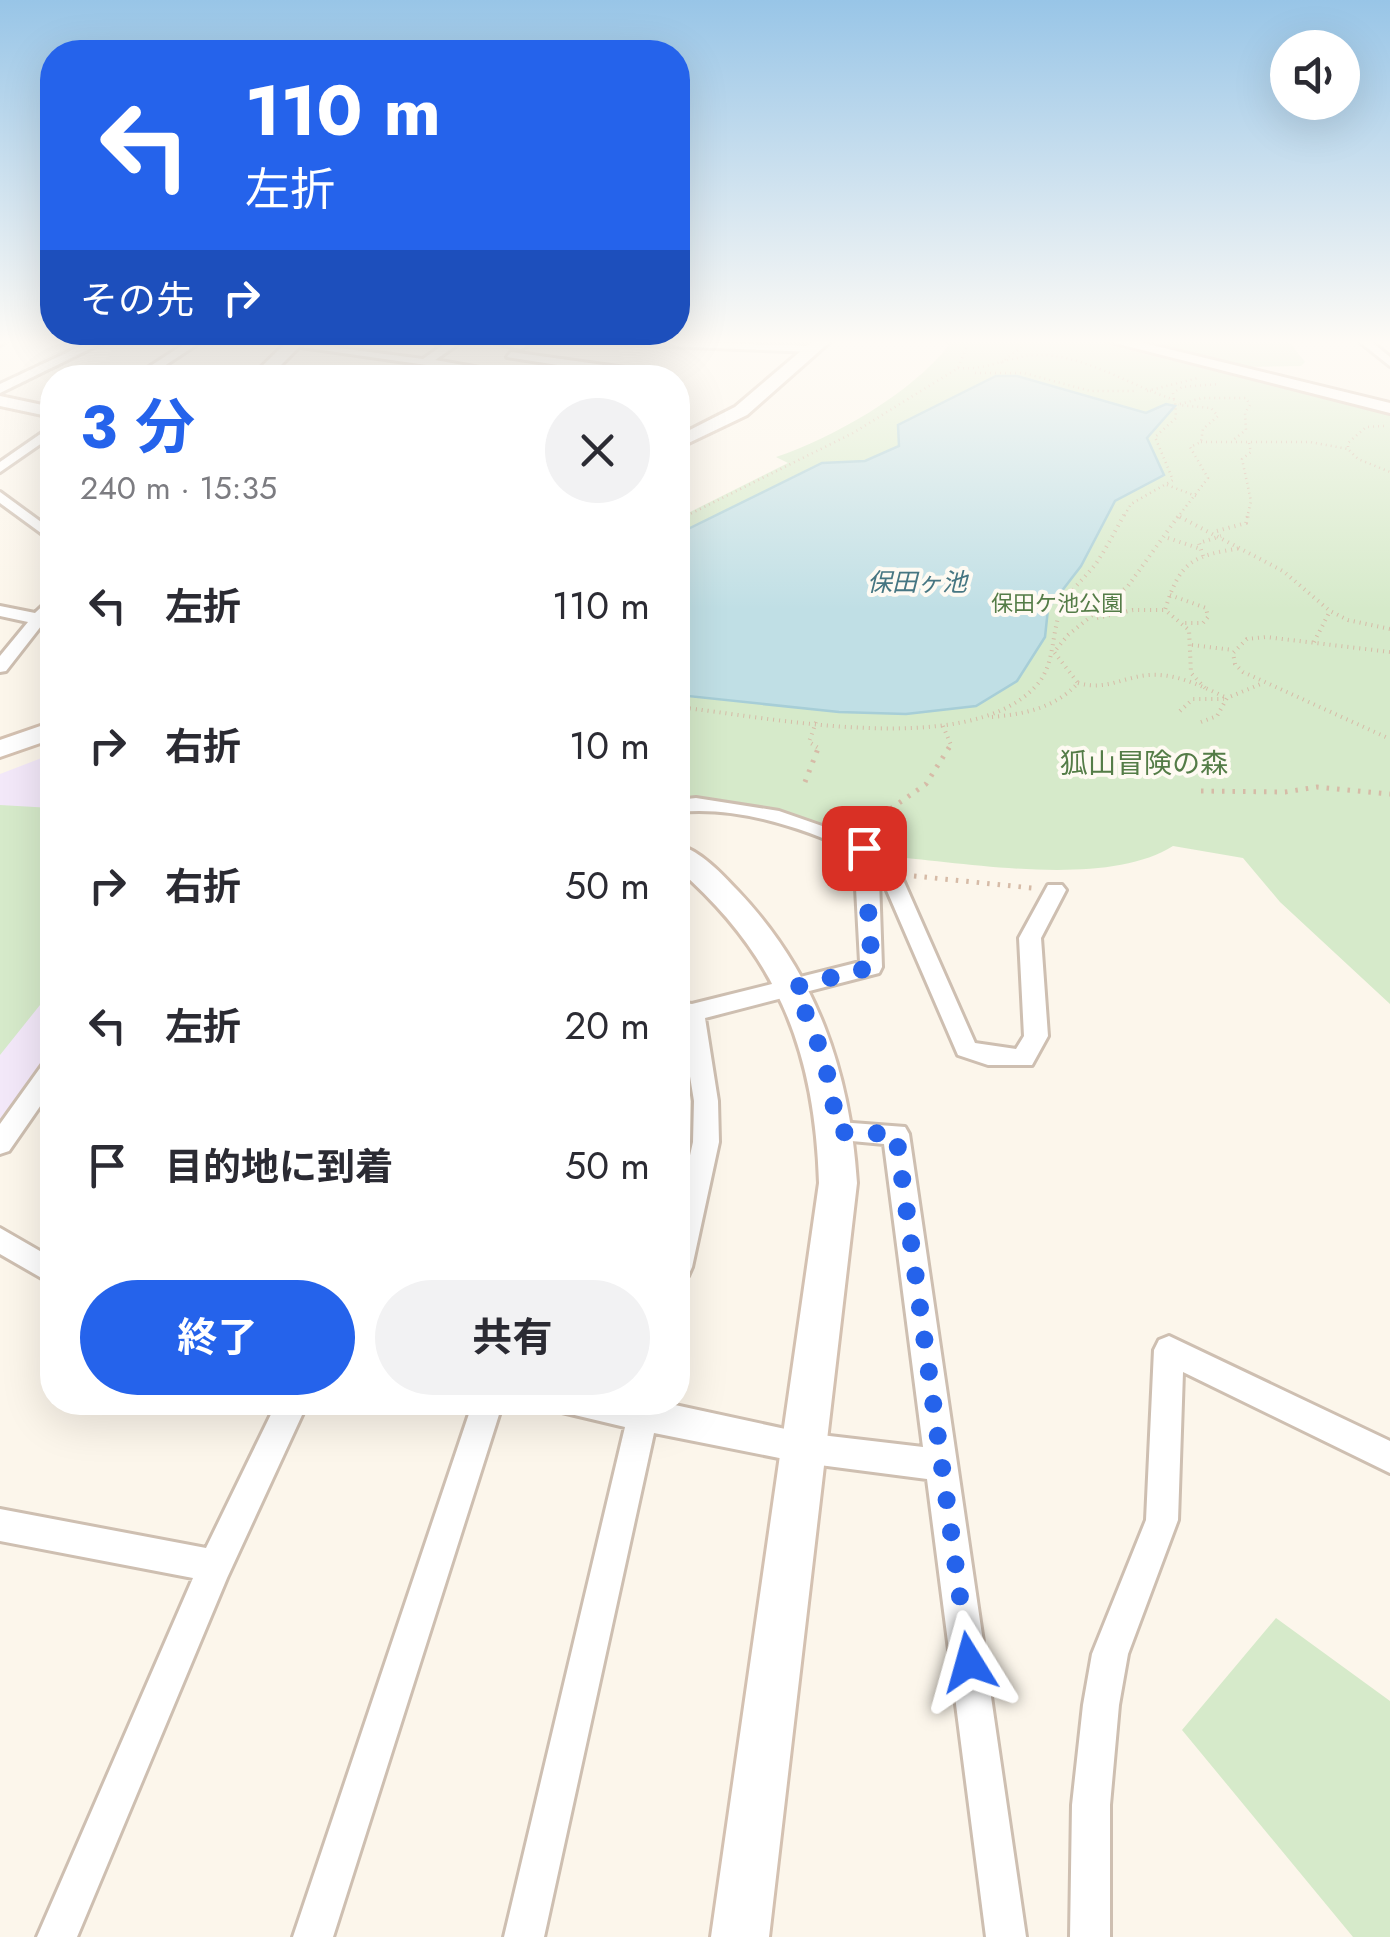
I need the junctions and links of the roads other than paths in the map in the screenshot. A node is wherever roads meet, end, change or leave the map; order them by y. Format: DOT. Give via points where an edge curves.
graph roads {
  1 [pos="40,439"];
  2 [pos="0,468"];
  3 [pos="0,496"];
  4 [pos="40,528"];
  5 [pos="0,611"];
  6 [pos="39,619"];
  7 [pos="0,667"];
  8 [pos="40,734"];
  9 [pos="0,749"];
  10 [pos="690,804"];
  11 [pos="690,863"];
  12 [pos="879,872"];
  13 [pos="1055,890"];
  14 [pos="795,987"];
  15 [pos="690,1010"];
  16 [pos="690,1032"];
  17 [pos="40,1087"];
  18 [pos="839,1132"];
  19 [pos="0,1144"];
  20 [pos="690,1214"];
  21 [pos="0,1240"];
  22 [pos="40,1265"];
  23 [pos="287,1415"];
  24 [pos="484,1415"];
  25 [pos="644,1415"];
  26 [pos="666,1415"];
  27 [pos="804,1448"];
  28 [pos="1390,1457"];
  29 [pos="942,1465"];
  30 [pos="0,1525"];
  31 [pos="215,1566"];
  32 [pos="57,1937"];
  33 [pos="313,1937"];
  34 [pos="524,1937"];
  35 [pos="740,1937"];
  36 [pos="1006,1937"];
  37 [pos="1090,1937"];
  1 -- 2 [label="street"];
  3 -- 4 [label="street"];
  5 -- 6 [label="street"];
  6 -- 7 [label="street"];
  8 -- 9 [label="street"];
  10 -- 12 [label="street" via="839,836 864,848"];
  11 -- 14 [label="street" via="761,934"];
  12 -- 13 [label="street" via="966,1048 988,1056 1023,1058 1036,1036 1030,938"];
  12 -- 14 [label="street" via="872,967"];
  14 -- 15 [label="street"];
  14 -- 18 [label="street" via="824,1058"];
  16 -- 20 [label="street" via="706,1101 706,1142"];
  17 -- 19 [label="street"];
  18 -- 27 [label="street"];
  18 -- 29 [label="street" via="896,1134"];
  21 -- 22 [label="street"];
  23 -- 31 [label="street"];
  24 -- 33 [label="street"];
  25 -- 34 [label="street"];
  26 -- 27 [label="street"];
  27 -- 29 [label="street"];
  27 -- 35 [label="street"];
  28 -- 37 [label="street" via="1169,1350 1162,1520 1110,1654 1100,1706"];
  29 -- 36 [label="street"];
  30 -- 31 [label="street"];
  31 -- 32 [label="street"];
}
